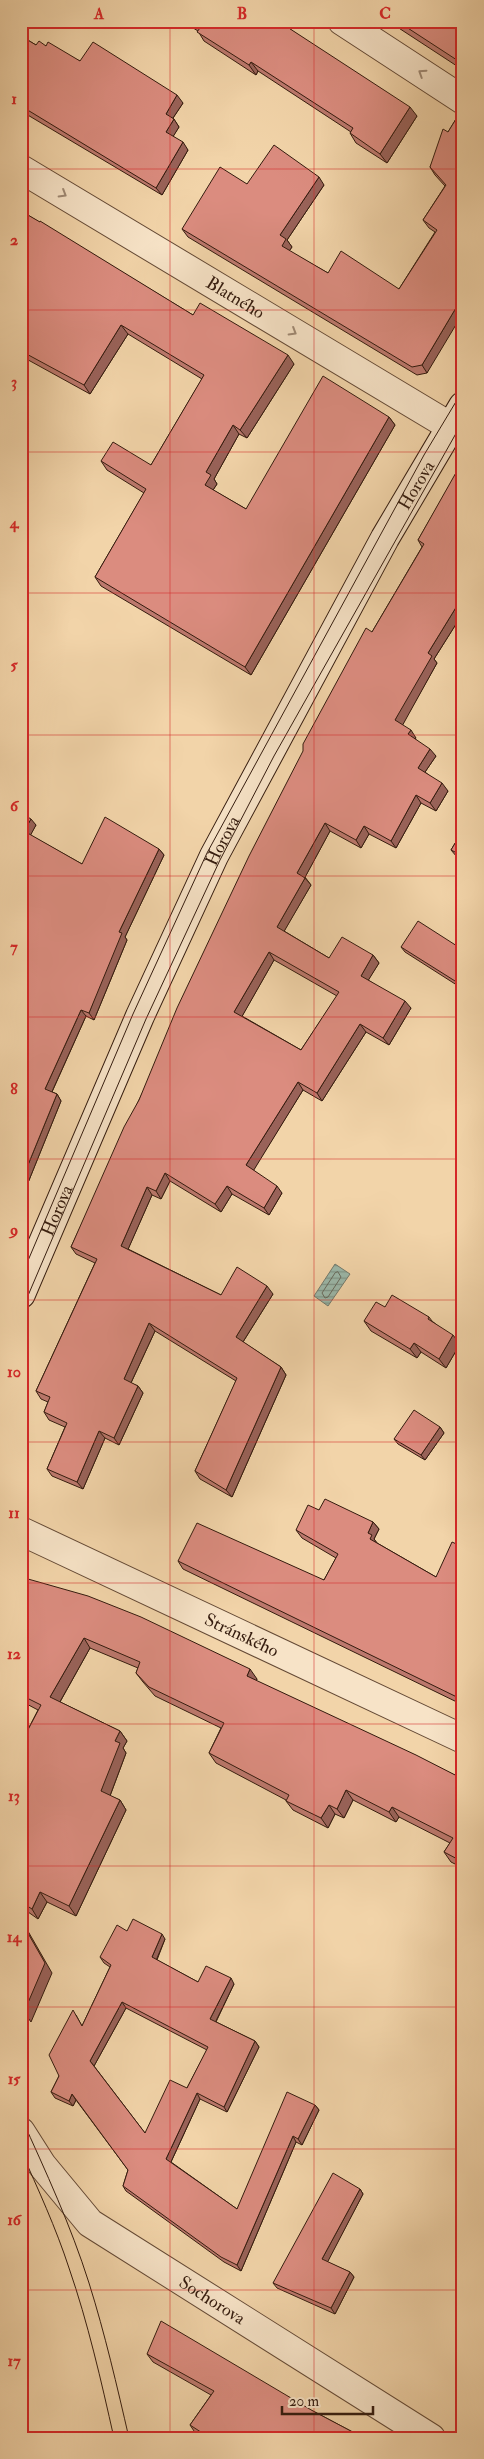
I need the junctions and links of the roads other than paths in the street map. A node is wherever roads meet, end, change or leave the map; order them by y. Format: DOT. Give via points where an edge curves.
graph roads {
  1 [pos="342,21"];
  2 [pos="463,100"];
  3 [pos="21,169"];
  4 [pos="458,422"];
  5 [pos="21,1294"];
  6 [pos="21,1531"];
  7 [pos="463,1739"];
  8 [pos="21,2132"];
  9 [pos="431,2438"];
  2 -- 1 [label="street, one-way"];
  3 -- 4 [label="street, Blatného, one-way"];
  4 -- 5 [label="street, Horova" via="385,538 214,856 140,1016"];
  6 -- 7 [label="street, Stránského"];
  8 -- 9 [label="street, Sochorova" via="42,2165 90,2223"];
}
